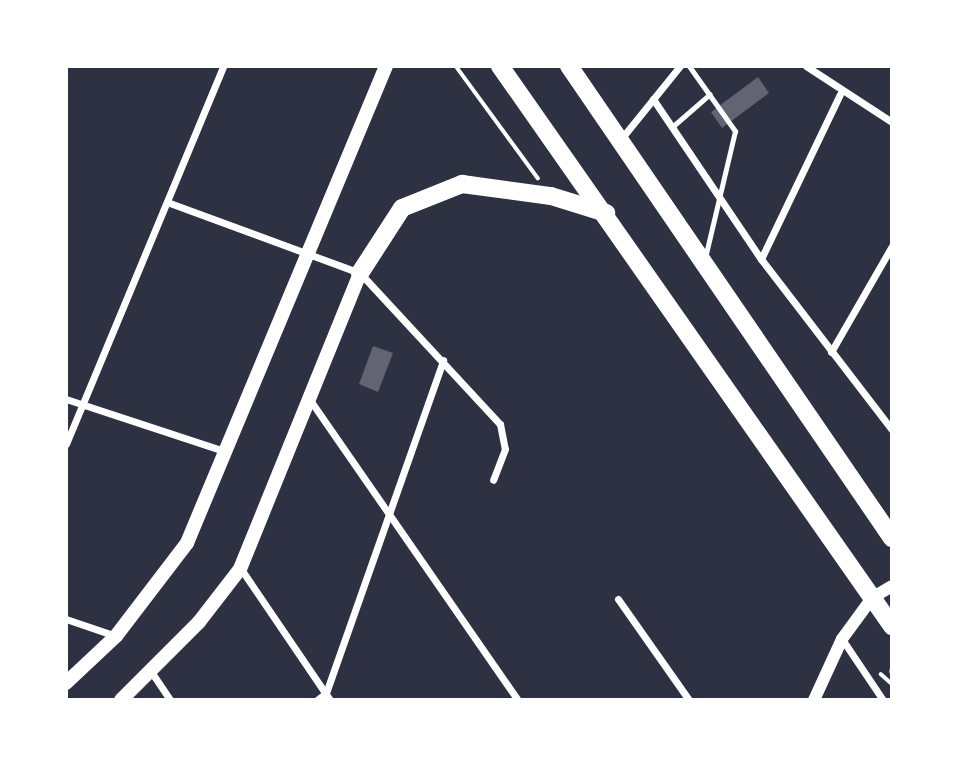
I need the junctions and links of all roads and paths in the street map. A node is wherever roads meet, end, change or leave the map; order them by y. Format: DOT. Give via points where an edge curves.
graph roads {
  1 [pos="223,66"];
  2 [pos="386,66"];
  3 [pos="456,66"];
  4 [pos="499,66"];
  5 [pos="569,66"];
  6 [pos="680,66"];
  7 [pos="689,66"];
  8 [pos="806,66"];
  9 [pos="710,94"];
  10 [pos="840,94"];
  11 [pos="653,99"];
  12 [pos="891,122"];
  13 [pos="672,127"];
  14 [pos="621,139"];
  15 [pos="722,195"];
  16 [pos="551,196"];
  17 [pos="167,202"];
  18 [pos="606,213"];
  19 [pos="891,246"];
  20 [pos="306,249"];
  21 [pos="761,259"];
  22 [pos="704,263"];
  23 [pos="360,273"];
  24 [pos="831,352"];
  25 [pos="443,360"];
  26 [pos="66,399"];
  27 [pos="309,399"];
  28 [pos="83,404"];
  29 [pos="891,430"];
  30 [pos="66,444"];
  31 [pos="224,452"];
  32 [pos="493,480"];
  33 [pos="390,516"];
  34 [pos="891,538"];
  35 [pos="240,569"];
  36 [pos="891,586"];
  37 [pos="872,598"];
  38 [pos="618,599"];
  39 [pos="66,620"];
  40 [pos="891,626"];
  41 [pos="116,636"];
  42 [pos="842,639"];
  43 [pos="152,673"];
  44 [pos="66,682"];
  45 [pos="328,696"];
  46 [pos="121,699"];
  47 [pos="170,699"];
  48 [pos="317,699"];
  49 [pos="518,699"];
  50 [pos="689,699"];
  51 [pos="814,699"];
  52 [pos="883,699"];
  1 -- 17 [label="street"];
  2 -- 20 [label="main road"];
  3 -- 16 [label="path"];
  4 -- 18 [label="highway"];
  5 -- 14 [label="highway"];
  6 -- 11 [label="street"];
  7 -- 9 [label="lane"];
  8 -- 10 [label="street"];
  9 -- 13 [label="lane"];
  9 -- 15 [label="lane" via="735,131"];
  10 -- 12 [label="street"];
  10 -- 21 [label="street"];
  11 -- 13 [label="street"];
  11 -- 14 [label="street"];
  13 -- 15 [label="street"];
  14 -- 22 [label="highway"];
  15 -- 21 [label="street"];
  15 -- 22 [label="lane"];
  16 -- 18 [label="highway"];
  16 -- 23 [label="highway" via="462,184 429,192 402,208"];
  17 -- 20 [label="street"];
  17 -- 28 [label="street"];
  18 -- 37 [label="highway"];
  19 -- 24 [label="street"];
  20 -- 23 [label="street"];
  20 -- 31 [label="main road"];
  21 -- 24 [label="street"];
  22 -- 34 [label="highway"];
  23 -- 25 [label="street"];
  23 -- 27 [label="main road"];
  24 -- 29 [label="street"];
  25 -- 32 [label="street" via="506,436"];
  25 -- 33 [label="street"];
  26 -- 28 [label="street"];
  27 -- 33 [label="street"];
  27 -- 35 [label="main road"];
  28 -- 30 [label="street"];
  28 -- 31 [label="street"];
  31 -- 41 [label="main road" via="187,543"];
  33 -- 45 [label="street"];
  33 -- 49 [label="street"];
  35 -- 43 [label="main road"];
  35 -- 45 [label="street"];
  36 -- 37 [label="street"];
  37 -- 40 [label="highway"];
  37 -- 42 [label="street"];
  38 -- 50 [label="street"];
  39 -- 41 [label="street"];
  41 -- 44 [label="main road"];
  42 -- 51 [label="street"];
  42 -- 52 [label="street"];
  43 -- 46 [label="main road"];
  43 -- 47 [label="street"];
  45 -- 48 [label="street"];
}
